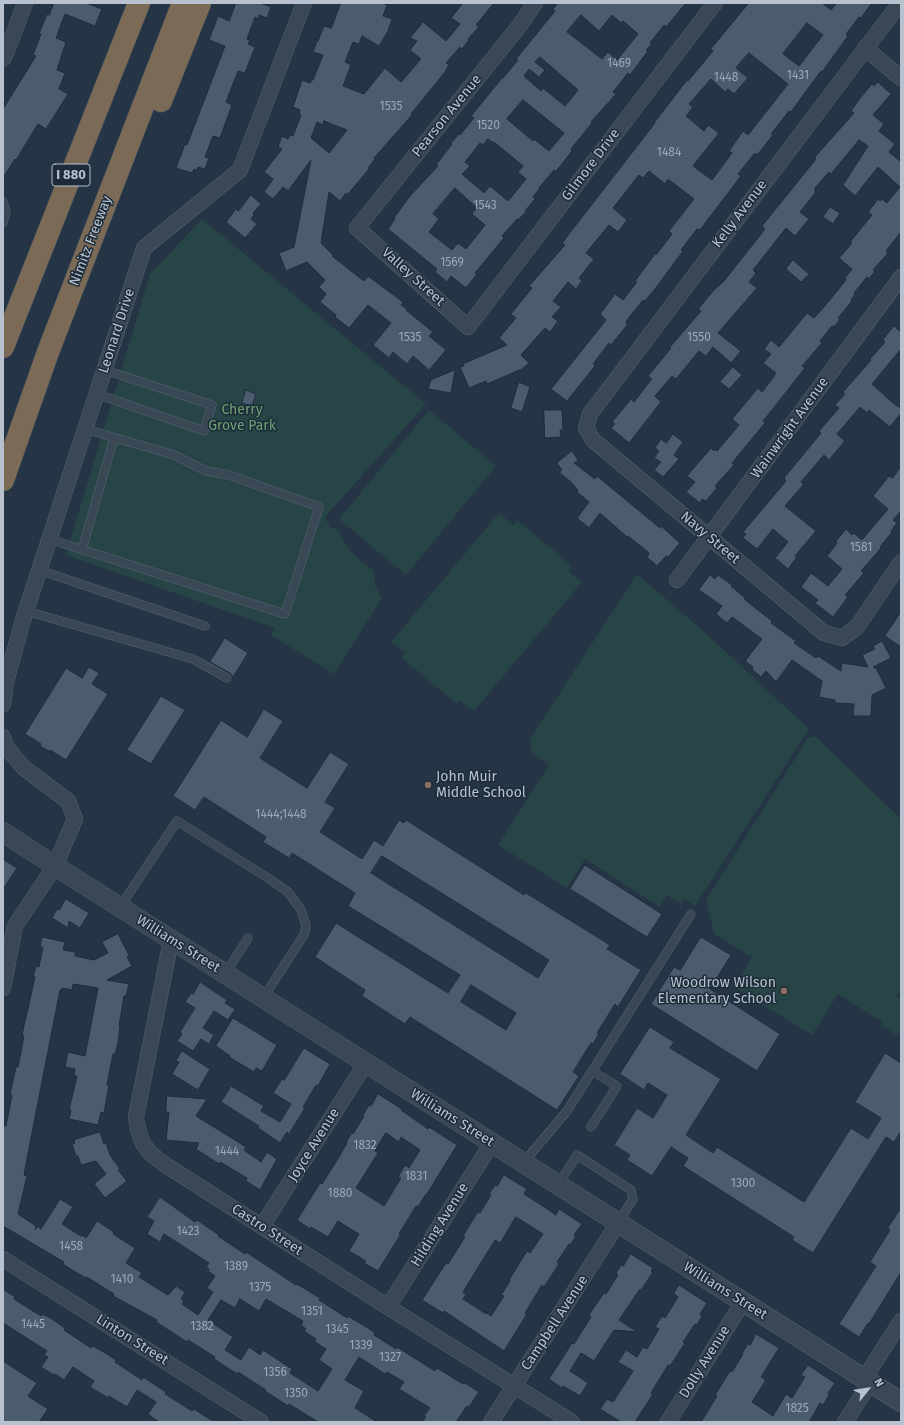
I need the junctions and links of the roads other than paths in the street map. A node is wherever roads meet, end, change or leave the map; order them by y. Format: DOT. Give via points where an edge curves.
graph roads {
  1 [pos="25,3"];
  2 [pos="138,3"];
  3 [pos="183,3"];
  4 [pos="200,3"];
  5 [pos="304,3"];
  6 [pos="535,3"];
  7 [pos="715,3"];
  8 [pos="900,3"];
  9 [pos="865,48"];
  10 [pos="3,59"];
  11 [pos="901,78"];
  12 [pos="3,202"];
  13 [pos="3,223"];
  14 [pos="358,228"];
  15 [pos="89,248"];
  16 [pos="901,276"];
  17 [pos="468,327"];
  18 [pos="3,347"];
  19 [pos="104,370"];
  20 [pos="97,394"];
  21 [pos="586,428"];
  22 [pos="85,429"];
  23 [pos="114,438"];
  24 [pos="3,480"];
  25 [pos="710,537"];
  26 [pos="49,539"];
  27 [pos="82,550"];
  28 [pos="901,562"];
  29 [pos="39,570"];
  30 [pos="678,580"];
  31 [pos="26,610"];
  32 [pos="205,626"];
  33 [pos="228,678"];
  34 [pos="3,704"];
  35 [pos="3,736"];
  36 [pos="3,832"];
  37 [pos="55,866"];
  38 [pos="120,907"];
  39 [pos="691,914"];
  40 [pos="248,938"];
  41 [pos="171,940"];
  42 [pos="225,974"];
  43 [pos="3,988"];
  44 [pos="263,998"];
  45 [pos="366,1063"];
  46 [pos="592,1071"];
  47 [pos="591,1127"];
  48 [pos="492,1143"];
  49 [pos="523,1163"];
  50 [pos="558,1185"];
  51 [pos="618,1223"];
  52 [pos="262,1226"];
  53 [pos="3,1259"];
  54 [pos="743,1302"];
  55 [pos="388,1307"];
  56 [pos="901,1321"];
  57 [pos="867,1381"];
  58 [pos="514,1386"];
  59 [pos="901,1402"];
  60 [pos="261,1422"];
  61 [pos="491,1422"];
  62 [pos="572,1422"];
  63 [pos="668,1422"];
  64 [pos="845,1422"];
  1 -- 10 [label="street"];
  2 -- 18 [label="highway, I 880"];
  3 -- 15 [label="highway, Nimitz Freeway / I 880"];
  4 -- 15 [label="highway" via="146,141"];
  5 -- 19 [label="street, Leonard Drive" via="240,170 144,248"];
  6 -- 14 [label="street, Pearson Avenue"];
  7 -- 17 [label="street, Gilmore Drive"];
  8 -- 9 [label="street, Kelly Avenue"];
  9 -- 11 [label="street"];
  9 -- 21 [label="street, Kelly Avenue" via="590,414"];
  12 -- 13 [label="lane" via="6,212"];
  14 -- 17 [label="street, Valley Street"];
  15 -- 24 [label="highway, Nimitz Freeway / I 880" via="48,352"];
  16 -- 25 [label="street, Wainwright Avenue"];
  19 -- 20 [label="street, Leonard Drive"];
  19 -- 20 [label="lane" via="212,405 204,431"];
  20 -- 22 [label="street, Leonard Drive"];
  21 -- 25 [label="street, Navy Street" via="593,440"];
  22 -- 23 [label="lane"];
  22 -- 26 [label="street, Leonard Drive"];
  23 -- 27 [label="lane"];
  23 -- 27 [label="lane" via="174,455 206,471 229,474 319,507 285,614"];
  25 -- 28 [label="street, Navy Street" via="824,633 842,638 858,627"];
  25 -- 30 [label="street, Wainwright Avenue"];
  26 -- 27 [label="lane"];
  26 -- 29 [label="street, Leonard Drive"];
  29 -- 31 [label="street, Leonard Drive"];
  29 -- 32 [label="lane"];
  31 -- 33 [label="lane" via="192,659"];
  31 -- 34 [label="street, Leonard Drive" via="6,682"];
  35 -- 37 [label="street" via="6,747 24,768 68,801 75,819"];
  36 -- 37 [label="street, Williams Street"];
  37 -- 38 [label="street, Williams Street"];
  37 -- 43 [label="street" via="15,926"];
  38 -- 41 [label="street, Williams Street"];
  38 -- 44 [label="lane" via="177,821 268,878 288,892 301,910 306,925 304,935"];
  39 -- 46 [label="lane"];
  40 -- 42 [label="lane"];
  41 -- 42 [label="street, Williams Street"];
  41 -- 52 [label="street, Castro Street" via="136,1117 138,1133 143,1146 152,1156"];
  42 -- 44 [label="street, Williams Street"];
  44 -- 45 [label="street, Williams Street"];
  45 -- 48 [label="street, Williams Street"];
  45 -- 52 [label="street, Joyce Avenue"];
  46 -- 47 [label="lane" via="617,1086"];
  46 -- 49 [label="lane" via="567,1111"];
  48 -- 49 [label="street, Williams Street"];
  48 -- 55 [label="street, Hilding Avenue"];
  49 -- 50 [label="street, Williams Street"];
  50 -- 51 [label="street, Williams Street"];
  50 -- 51 [label="lane" via="577,1154 631,1190 633,1199"];
  51 -- 54 [label="street, Williams Street"];
  51 -- 58 [label="street, Campbell Avenue"];
  52 -- 55 [label="street, Castro Street"];
  53 -- 60 [label="street, Linton Street"];
  54 -- 57 [label="street, Williams Street"];
  54 -- 63 [label="street, Dolly Avenue"];
  55 -- 58 [label="street, Castro Street"];
  56 -- 57 [label="street"];
  57 -- 59 [label="street, Williams Street"];
  57 -- 64 [label="street"];
  58 -- 61 [label="street, Campbell Avenue"];
  58 -- 62 [label="street, Castro Street"];
}
